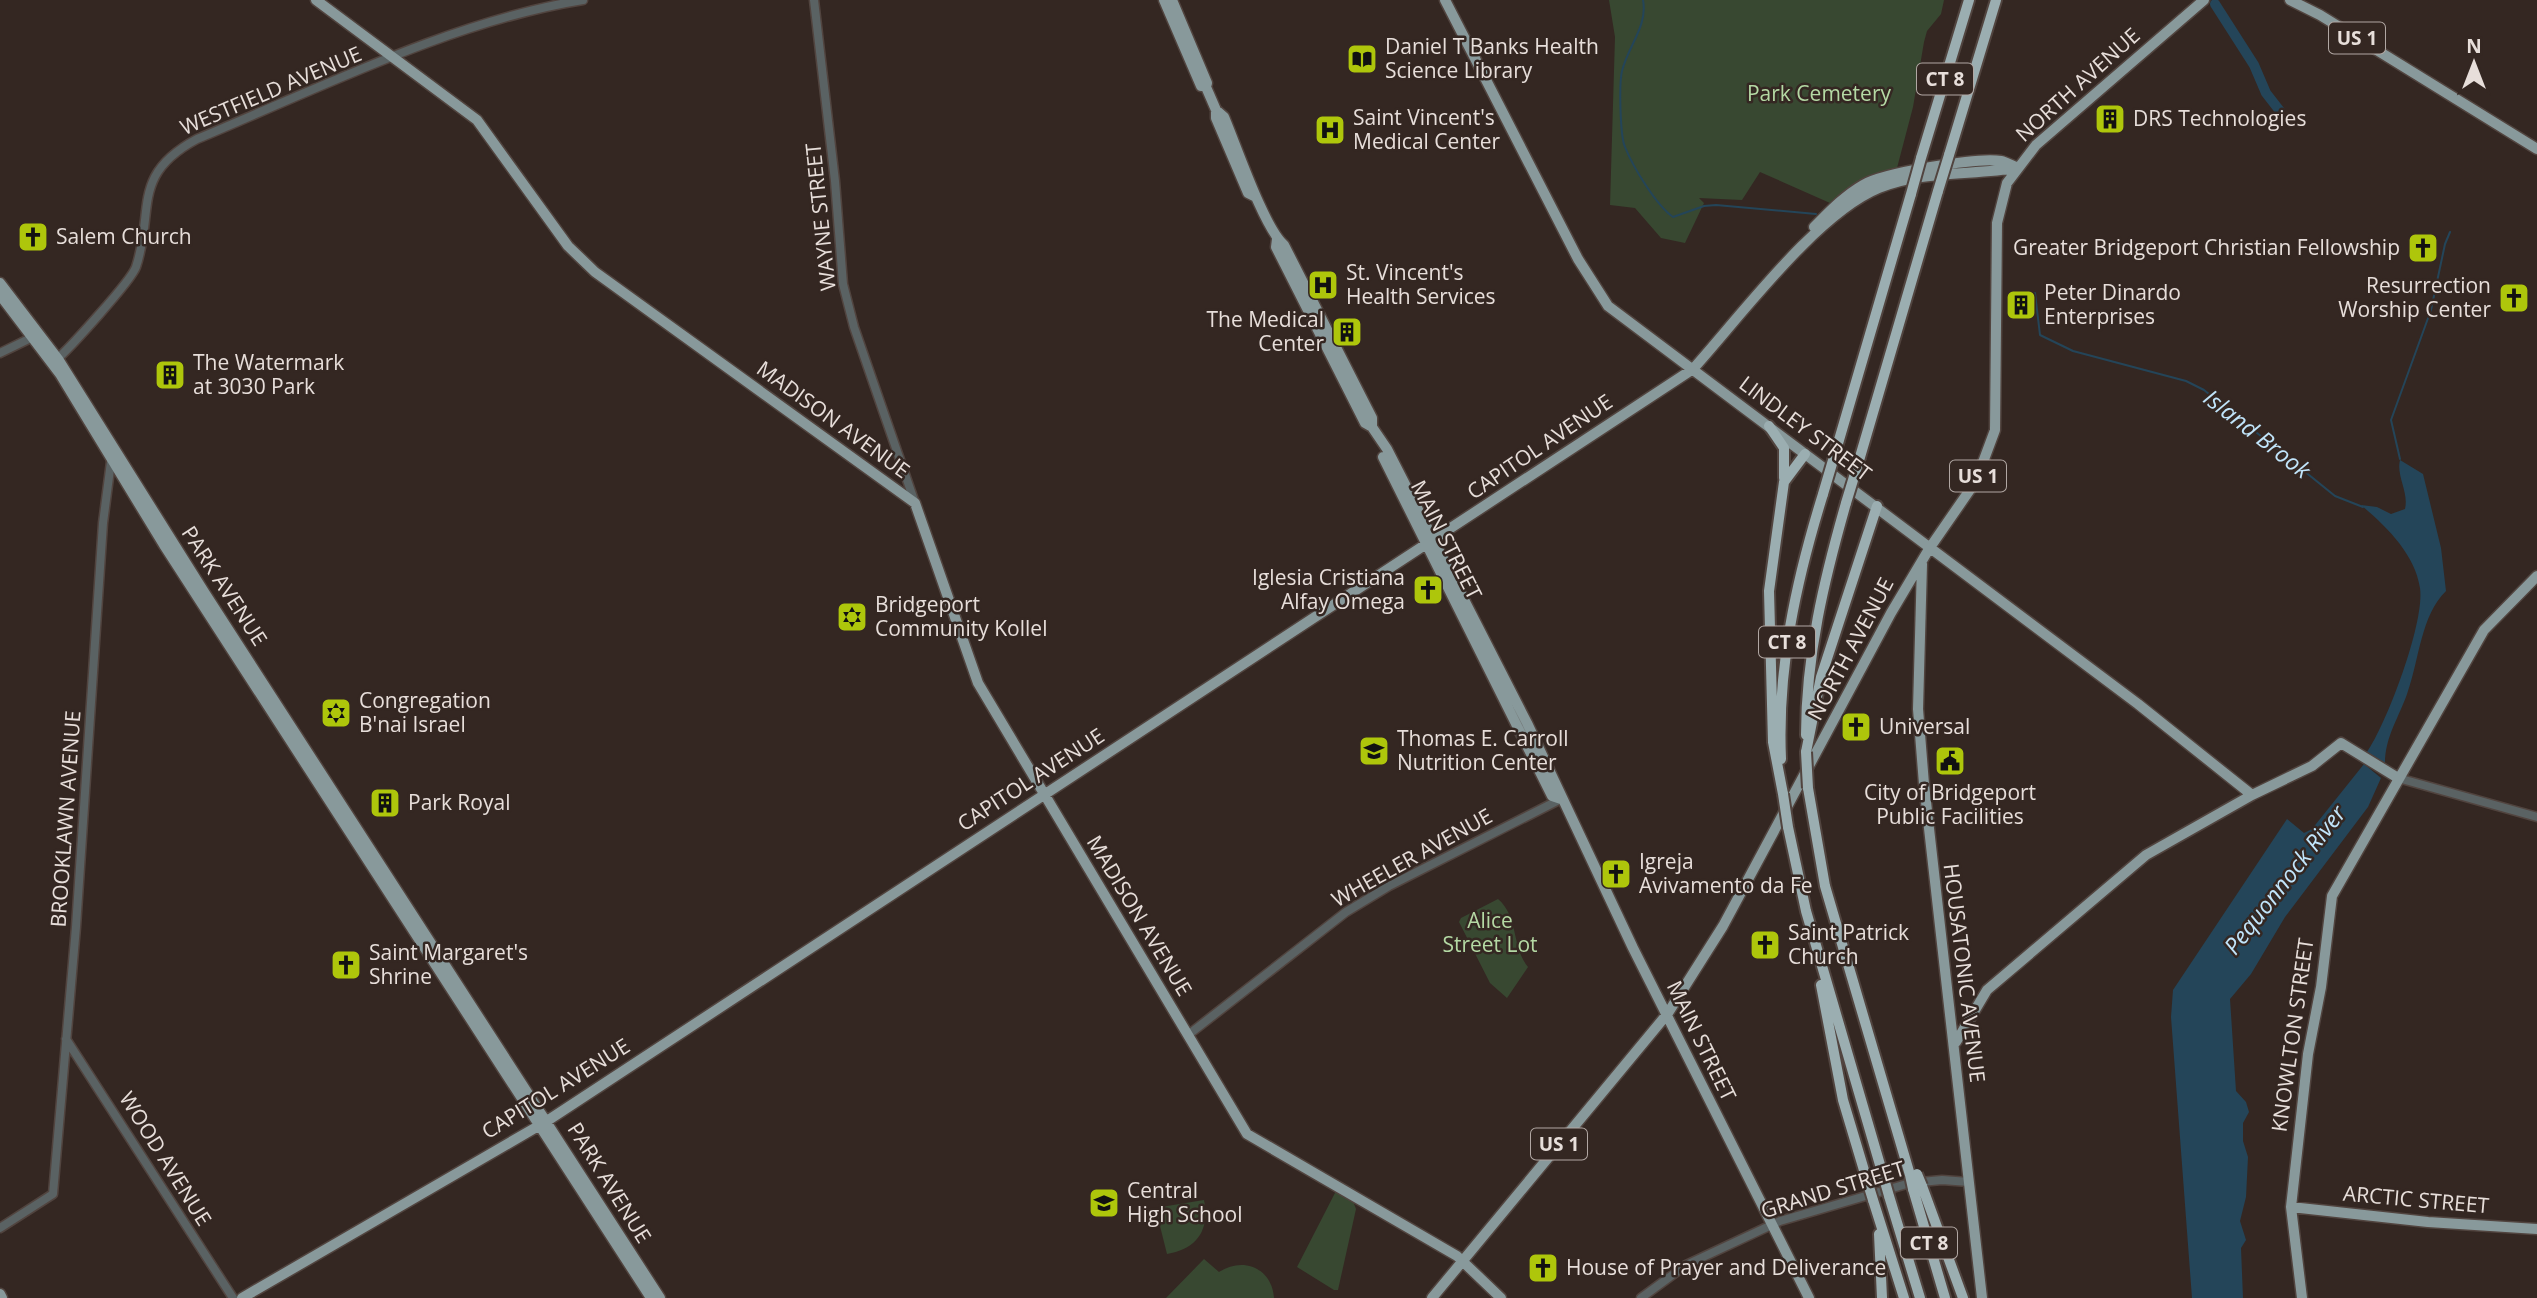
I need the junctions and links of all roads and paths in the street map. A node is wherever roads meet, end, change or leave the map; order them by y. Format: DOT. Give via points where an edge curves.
graph roads {
  1 [pos="316,0"];
  2 [pos="583,0"];
  3 [pos="814,0"];
  4 [pos="1164,0"];
  5 [pos="1172,0"];
  6 [pos="1445,0"];
  7 [pos="1967,0"];
  8 [pos="1996,0"];
  9 [pos="2204,0"];
  10 [pos="2290,0"];
  11 [pos="2304,4"];
  12 [pos="1178,24"];
  13 [pos="393,58"];
  14 [pos="2537,149"];
  15 [pos="2016,168"];
  16 [pos="0,283"];
  17 [pos="0,295"];
  18 [pos="34,337"];
  19 [pos="0,353"];
  20 [pos="55,361"];
  21 [pos="1693,369"];
  22 [pos="1769,426"];
  23 [pos="116,448"];
  24 [pos="1805,454"];
  25 [pos="109,458"];
  26 [pos="1784,482"];
  27 [pos="915,503"];
  28 [pos="1877,506"];
  29 [pos="1431,543"];
  30 [pos="1929,549"];
  31 [pos="1922,562"];
  32 [pos="2537,576"];
  33 [pos="1896,604"];
  34 [pos="1920,611"];
  35 [pos="1806,752"];
  36 [pos="2395,776"];
  37 [pos="323,783"];
  38 [pos="1783,794"];
  39 [pos="1044,795"];
  40 [pos="2252,795"];
  41 [pos="1561,799"];
  42 [pos="2537,817"];
  43 [pos="1811,931"];
  44 [pos="1668,1013"];
  45 [pos="1188,1035"];
  46 [pos="66,1039"];
  47 [pos="1954,1046"];
  48 [pos="543,1123"];
  49 [pos="1969,1182"];
  50 [pos="1918,1188"];
  51 [pos="1873,1200"];
  52 [pos="2291,1207"];
  53 [pos="1771,1225"];
  54 [pos="0,1227"];
  55 [pos="2537,1229"];
  56 [pos="1463,1259"];
  57 [pos="233,1298"];
  58 [pos="242,1298"];
  59 [pos="651,1298"];
  60 [pos="660,1298"];
  61 [pos="1432,1298"];
  62 [pos="1501,1298"];
  63 [pos="1641,1298"];
  64 [pos="1809,1298"];
  65 [pos="1882,1298"];
  66 [pos="1904,1298"];
  67 [pos="1920,1298"];
  68 [pos="1945,1298"];
  69 [pos="1963,1298"];
  70 [pos="1982,1298"];
  71 [pos="2302,1298"];
  1 -- 13 [label="main road, MADISON AVENUE"];
  2 -- 13 [label="street, WESTFIELD AVENUE" via="532,8"];
  3 -- 27 [label="street, WAYNE STREET" via="843,284"];
  4 -- 12 [label="main road, MAIN STREET"];
  5 -- 12 [label="main road, MAIN STREET"];
  6 -- 21 [label="main road, LINDLEY STREET" via="1578,259 1608,306"];
  7 -- 38 [label="highway, CT 8, bridge" via="1797,587 1786,648 1780,729"];
  8 -- 35 [label="highway, CT 8, bridge" via="1826,575 1807,692"];
  9 -- 15 [label="main road, NORTH AVENUE / US 1" via="2052,130"];
  10 -- 11 [label="main road, US 1"];
  11 -- 14 [label="main road, US 1"];
  12 -- 29 [label="main road, MAIN STREET" via="1248,192 1256,197 1296,267 1372,418 1381,452"];
  13 -- 20 [label="street, WESTFIELD AVENUE" via="176,151 149,186 135,271"];
  13 -- 27 [label="main road, MADISON AVENUE" via="477,120 568,246 595,272"];
  15 -- 21 [label="main road, CAPITOL AVENUE" via="2002,161 1986,161 1892,173 1864,183 1809,233 1803,246"];
  15 -- 30 [label="main road, NORTH AVENUE / US 1" via="1997,223 1995,430 1976,481"];
  16 -- 18 [label="main road, PARK AVENUE"];
  17 -- 18 [label="main road, PARK AVENUE"];
  18 -- 19 [label="street"];
  18 -- 20 [label="main road, PARK AVENUE"];
  20 -- 23 [label="main road, PARK AVENUE"];
  20 -- 25 [label="main road, PARK AVENUE"];
  21 -- 22 [label="main road, LINDLEY STREET"];
  21 -- 29 [label="main road, CAPITOL AVENUE"];
  22 -- 24 [label="main road, LINDLEY STREET"];
  22 -- 26 [label="highway" via="1785,452"];
  23 -- 25 [label="street"];
  23 -- 37 [label="main road, PARK AVENUE"];
  24 -- 26 [label="highway"];
  24 -- 28 [label="main road, LINDLEY STREET"];
  25 -- 37 [label="main road, PARK AVENUE"];
  25 -- 46 [label="street, BROOKLAWN AVENUE"];
  26 -- 38 [label="highway" via="1769,601 1773,742"];
  27 -- 39 [label="main road, MADISON AVENUE" via="978,683"];
  28 -- 30 [label="main road, LINDLEY STREET"];
  28 -- 35 [label="highway" via="1821,677"];
  29 -- 39 [label="main road, CAPITOL AVENUE"];
  29 -- 41 [label="main road, MAIN STREET" via="1552,796"];
  30 -- 31 [label="main road, NORTH AVENUE / US 1"];
  30 -- 40 [label="main road, LINDLEY STREET"];
  31 -- 33 [label="main road, NORTH AVENUE / US 1"];
  31 -- 34 [label="main road, HOUSATONIC AVENUE"];
  32 -- 36 [label="main road, KNOWLTON STREET" via="2483,630"];
  33 -- 34 [label="main road" via="1912,605"];
  33 -- 44 [label="main road, NORTH AVENUE / US 1" via="1723,926"];
  34 -- 47 [label="main road, HOUSATONIC AVENUE" via="1918,709"];
  35 -- 50 [label="highway, CT 8, bridge" via="1822,874 1899,1141"];
  36 -- 40 [label="main road" via="2344,745"];
  36 -- 42 [label="street"];
  36 -- 52 [label="main road, KNOWLTON STREET" via="2393,792 2332,896"];
  37 -- 48 [label="main road, PARK AVENUE"];
  38 -- 43 [label="highway, CT 8, bridge"];
  39 -- 45 [label="main road, MADISON AVENUE"];
  39 -- 48 [label="main road, CAPITOL AVENUE"];
  40 -- 47 [label="main road" via="2146,855 2012,966 1987,990"];
  41 -- 44 [label="main road, MAIN STREET"];
  41 -- 45 [label="street, WHEELER AVENUE" via="1346,912"];
  43 -- 51 [label="highway, bridge" via="1851,1127"];
  43 -- 67 [label="highway, CT 8, bridge"];
  44 -- 53 [label="main road, MAIN STREET"];
  44 -- 56 [label="main road, NORTH AVENUE / US 1"];
  45 -- 56 [label="main road, MADISON AVENUE" via="1247,1134"];
  46 -- 54 [label="street, BROOKLAWN AVENUE" via="53,1194"];
  46 -- 57 [label="street, WOOD AVENUE"];
  47 -- 49 [label="main road, HOUSATONIC AVENUE"];
  48 -- 58 [label="main road, CAPITOL AVENUE"];
  48 -- 59 [label="main road, PARK AVENUE"];
  48 -- 60 [label="main road, PARK AVENUE"];
  49 -- 53 [label="street, GRAND STREET" via="1910,1183"];
  49 -- 70 [label="main road, HOUSATONIC AVENUE"];
  50 -- 68 [label="highway, CT 8"];
  50 -- 69 [label="highway"];
  51 -- 65 [label="highway"];
  51 -- 66 [label="highway"];
  52 -- 55 [label="main road, ARCTIC STREET"];
  52 -- 71 [label="main road, KNOWLTON STREET"];
  53 -- 63 [label="street, GRAND STREET" via="1686,1265"];
  53 -- 64 [label="main road, MAIN STREET"];
  56 -- 61 [label="main road, NORTH AVENUE / US 1"];
  56 -- 62 [label="main road, MADISON AVENUE"];
}
